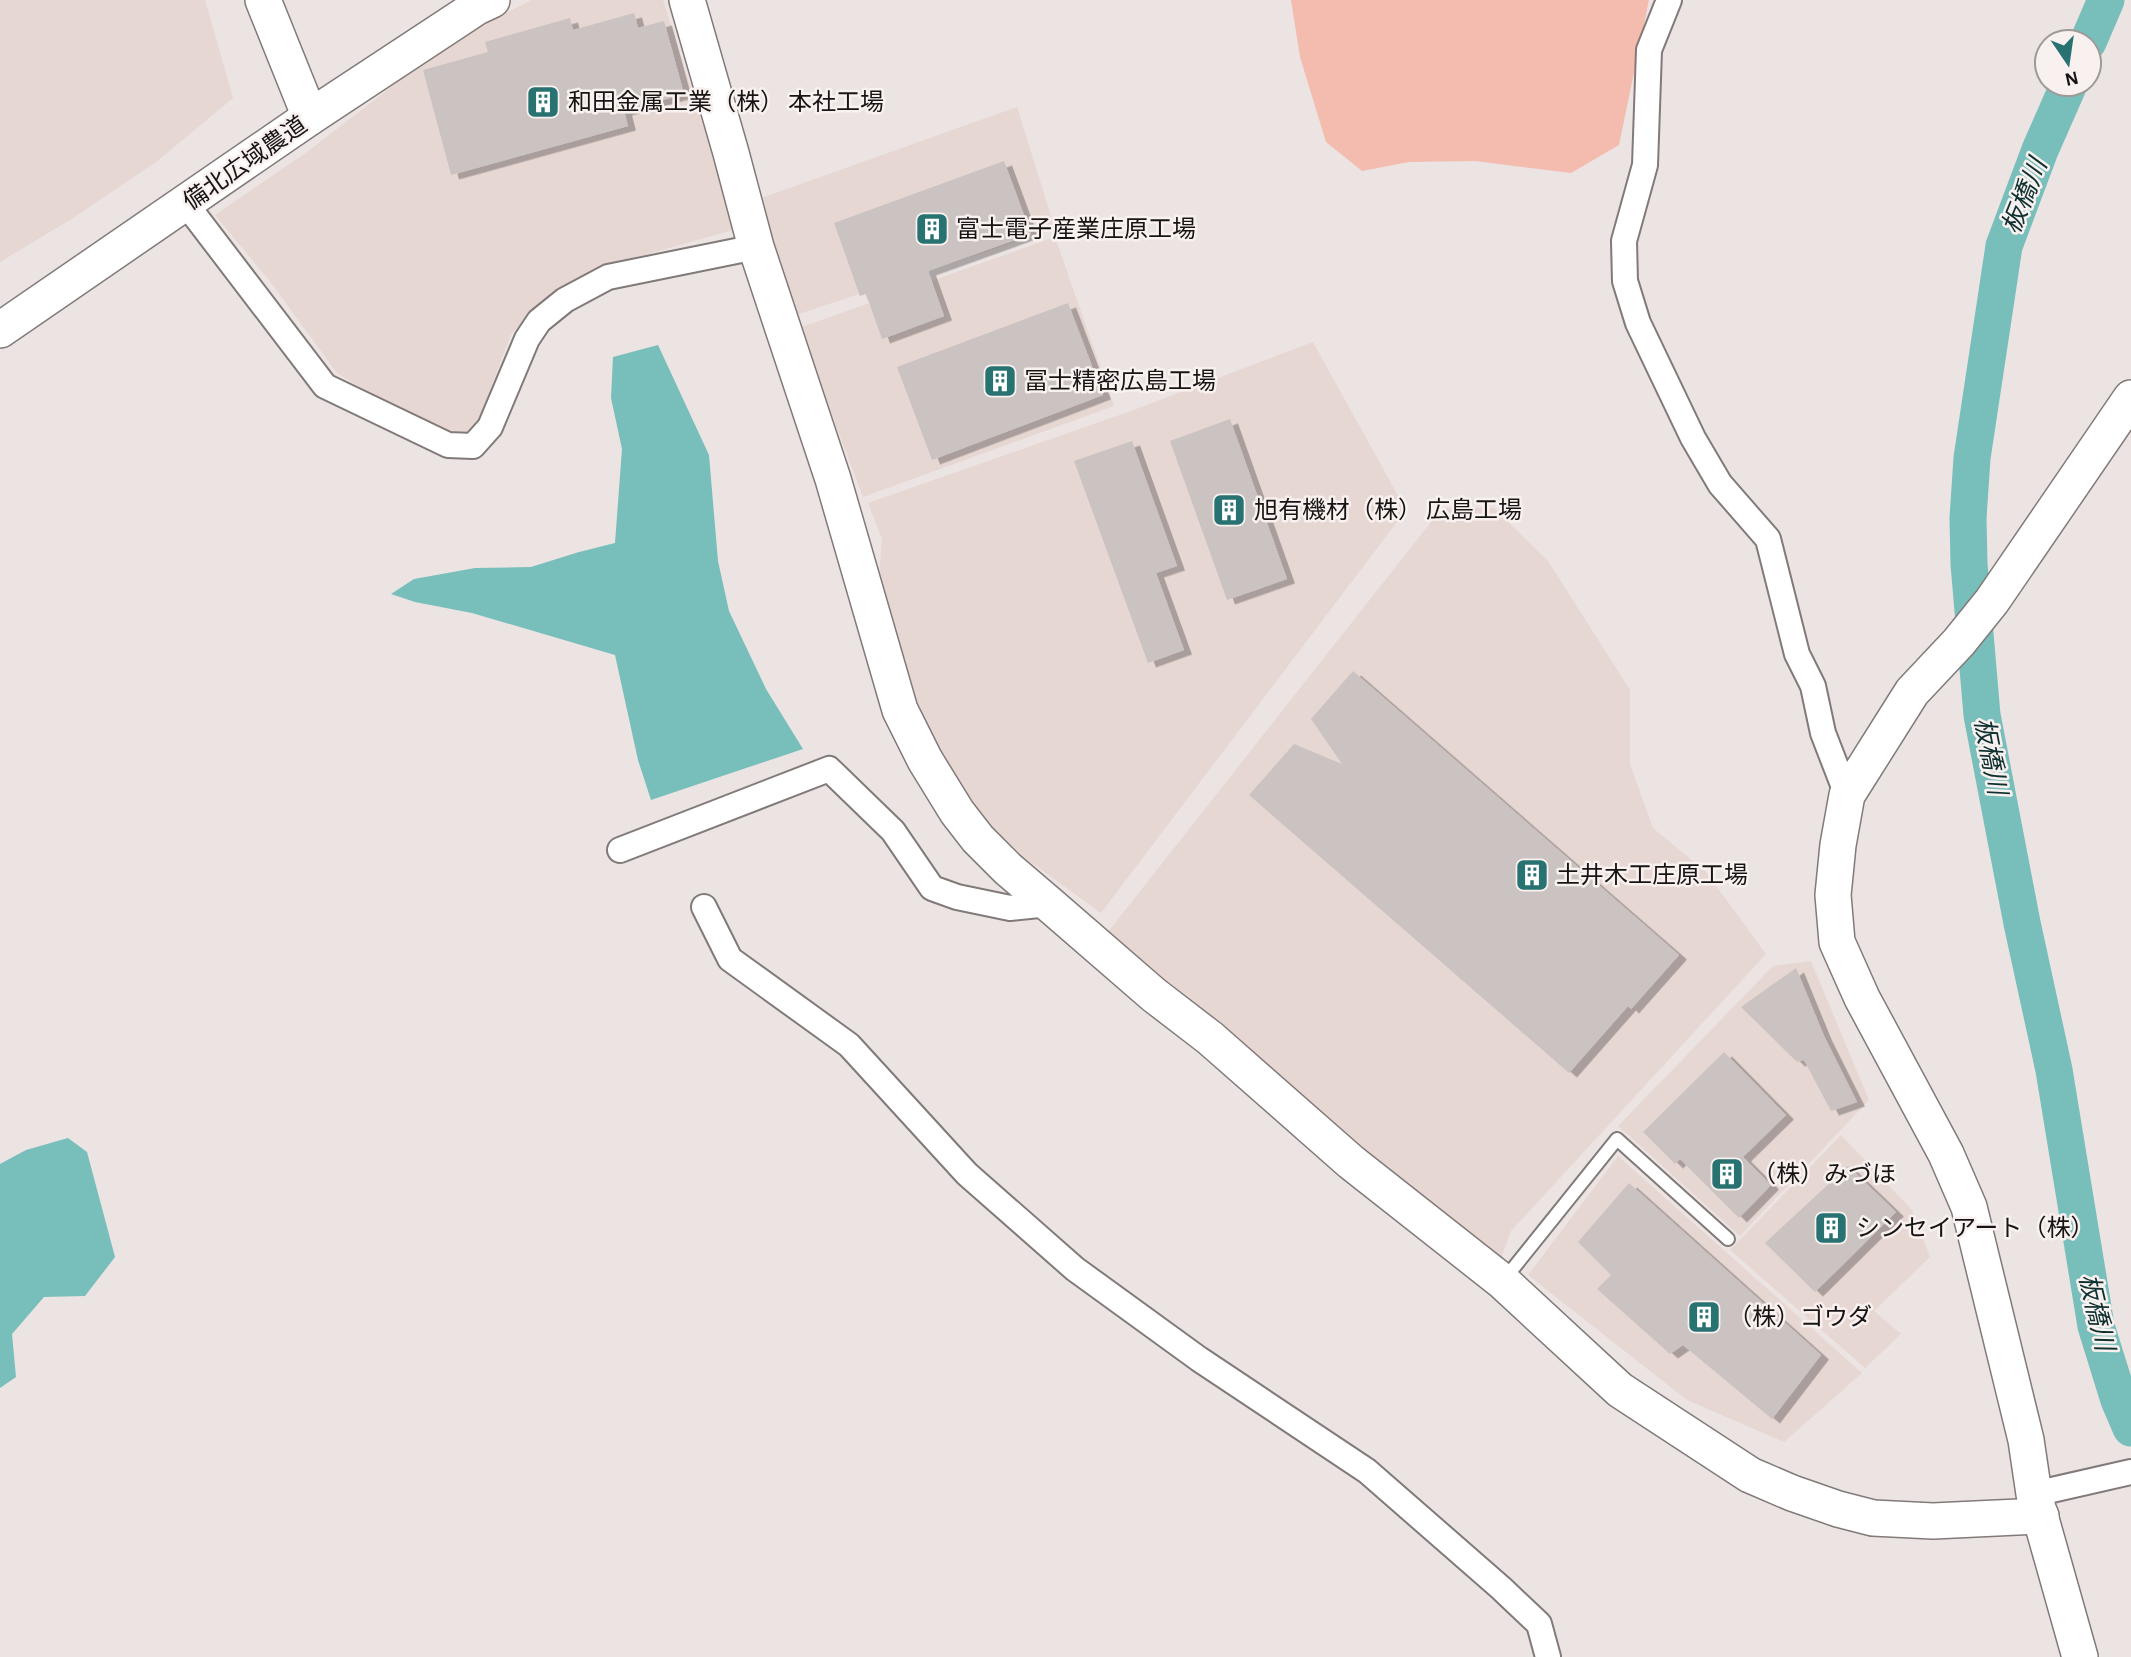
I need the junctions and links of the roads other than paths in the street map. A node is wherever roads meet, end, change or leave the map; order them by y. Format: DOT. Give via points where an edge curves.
graph roads {
  1 [pos="262,0"];
  2 [pos="492,0"];
  3 [pos="687,0"];
  4 [pos="1669,0"];
  5 [pos="310,117"];
  6 [pos="186,204"];
  7 [pos="756,247"];
  8 [pos="0,330"];
  9 [pos="2131,398"];
  10 [pos="1847,795"];
  11 [pos="620,850"];
  12 [pos="1049,904"];
  13 [pos="704,907"];
  14 [pos="1728,1239"];
  15 [pos="1502,1281"];
  16 [pos="2131,1472"];
  17 [pos="2037,1505"];
  18 [pos="1548,1657"];
  19 [pos="2080,1657"];
  1 -- 5 [label="street"];
  2 -- 5 [label="street, 備北広域農道"];
  3 -- 7 [label="street"];
  4 -- 10 [label="street" via="1649,50 1645,165 1624,241 1625,281 1638,323 1700,450 1720,484 1768,540 1797,654 1814,686 1823,733"];
  5 -- 6 [label="street, 備北広域農道"];
  6 -- 7 [label="street" via="325,386 447,445 473,446 490,427 527,340 539,321 565,300 608,276"];
  6 -- 8 [label="street, 備北広域農道"];
  7 -- 12 [label="street" via="900,710 957,812 1008,869"];
  9 -- 10 [label="street" via="1992,601 1912,692"];
  10 -- 17 [label="street" via="1833,895 1837,942 1969,1207 2026,1440"];
  11 -- 12 [label="street" via="829,769 893,831 932,888 1010,908"];
  12 -- 15 [label="street" via="1351,1162"];
  13 -- 18 [label="street" via="730,959 849,1045 967,1174 1075,1269 1367,1471 1539,1624"];
  14 -- 15 [label="lane" via="1617,1139"];
  15 -- 17 [label="street" via="1620,1390 1750,1475 1792,1493 1873,1518 1933,1521"];
  16 -- 17 [label="street"];
  17 -- 19 [label="street"];
}
